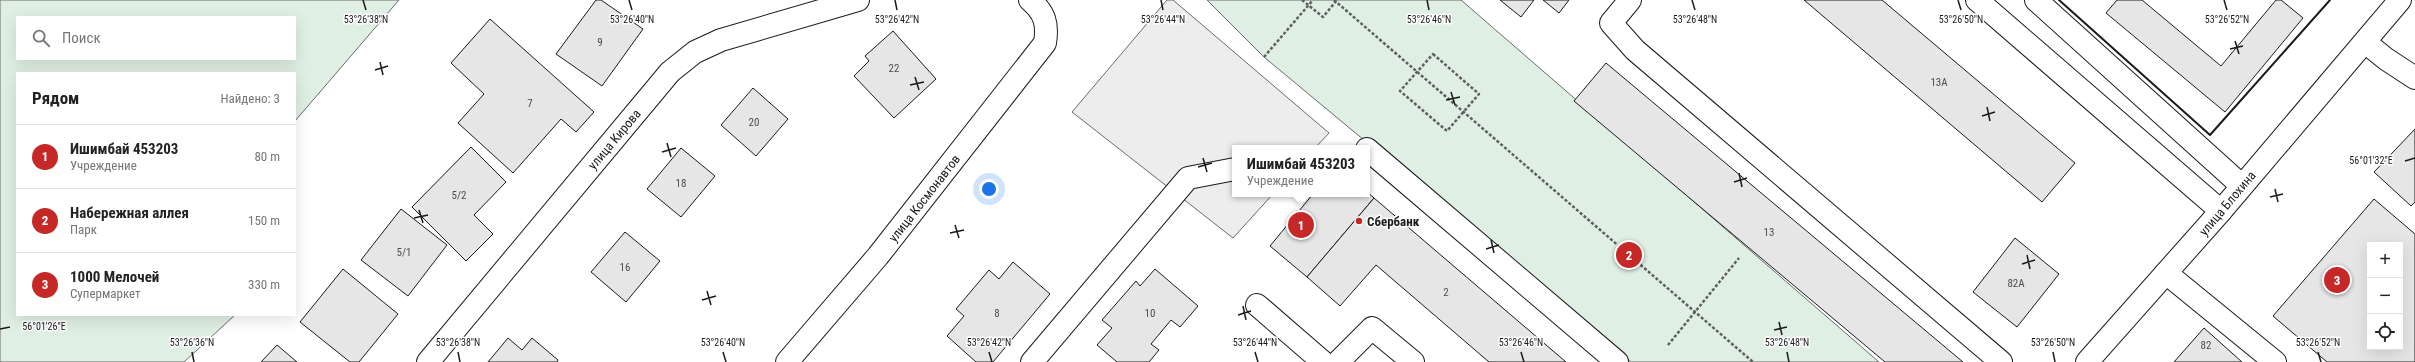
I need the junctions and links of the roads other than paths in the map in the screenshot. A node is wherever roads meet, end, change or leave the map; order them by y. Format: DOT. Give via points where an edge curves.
graph roads {
  1 [pos="858,0"];
  2 [pos="1030,0"];
  3 [pos="1630,0"];
  4 [pos="1977,0"];
  5 [pos="2036,0"];
  6 [pos="2400,0"];
  7 [pos="2365,42"];
  8 [pos="2415,78"];
  9 [pos="1370,152"];
  10 [pos="1232,170"];
  11 [pos="2241,186"];
  12 [pos="2221,211"];
  13 [pos="2166,273"];
  14 [pos="1257,305"];
  15 [pos="428,362"];
  16 [pos="787,362"];
  17 [pos="1032,362"];
  18 [pos="1323,362"];
  19 [pos="1338,362"];
  20 [pos="1413,362"];
  21 [pos="1617,362"];
  22 [pos="2001,362"];
  23 [pos="2087,362"];
  24 [pos="2275,362"];
  1 -- 15 [label="street, улица Кирова" via="721,40 695,52 670,72"];
  2 -- 16 [label="street, улица Космонавтов" via="1041,10 1047,26 1045,43 878,256"];
  3 -- 22 [label="street" via="1610,23 1635,50"];
  4 -- 12 [label="street"];
  5 -- 11 [label="street"];
  6 -- 7 [label="street, улица Блохина"];
  7 -- 8 [label="street"];
  7 -- 11 [label="street, улица Блохина"];
  9 -- 21 [label="street"];
  10 -- 17 [label="street" via="1188,178"];
  11 -- 12 [label="street, улица Блохина"];
  12 -- 13 [label="street, улица Блохина"];
  13 -- 23 [label="street, улица Блохина"];
  13 -- 24 [label="street"];
  14 -- 18 [label="street"];
  19 -- 20 [label="street" via="1372,328"];
}
